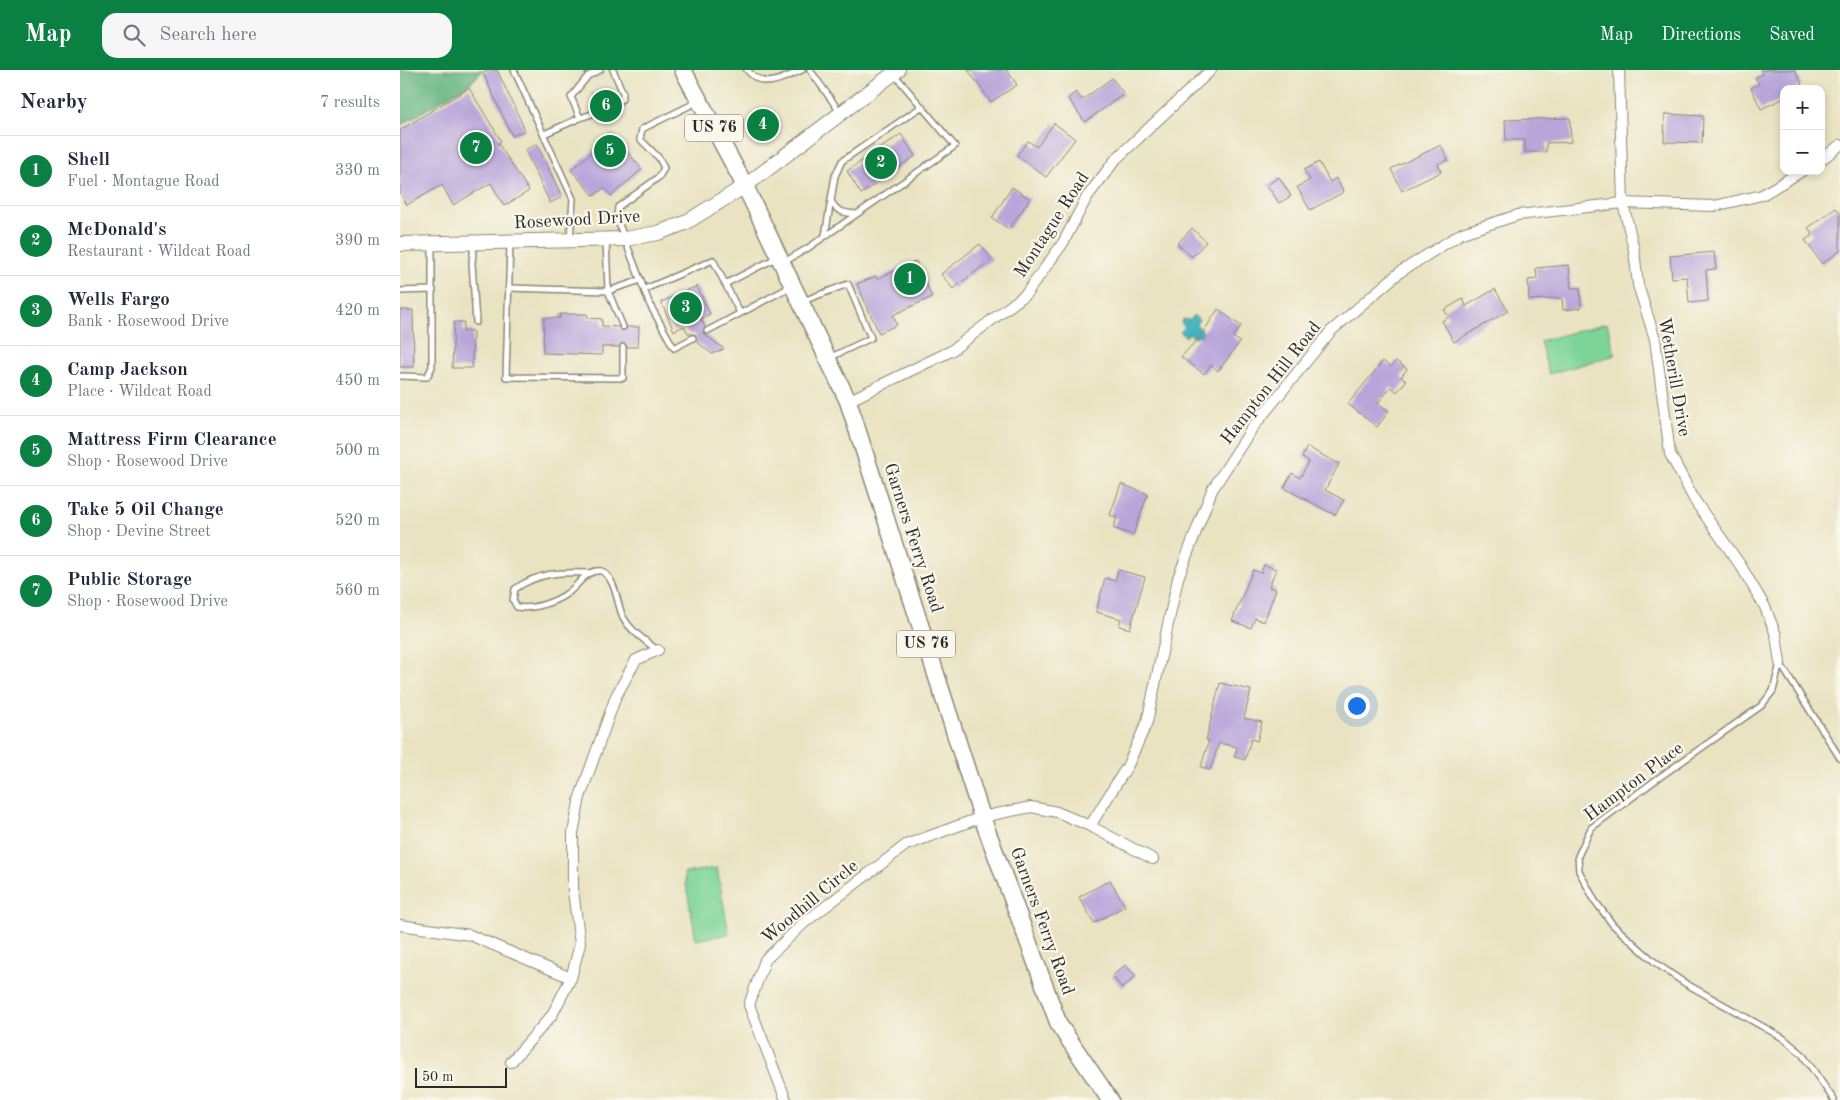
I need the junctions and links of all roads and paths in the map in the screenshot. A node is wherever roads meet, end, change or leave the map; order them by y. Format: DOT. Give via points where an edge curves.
graph roads {
  1 [pos="514,70"];
  2 [pos="600,70"];
  3 [pos="614,70"];
  4 [pos="684,70"];
  5 [pos="747,70"];
  6 [pos="802,70"];
  7 [pos="810,70"];
  8 [pos="1211,70"];
  9 [pos="1618,70"];
  10 [pos="896,72"];
  11 [pos="700,101"];
  12 [pos="614,104"];
  13 [pos="921,107"];
  14 [pos="600,111"];
  15 [pos="841,113"];
  16 [pos="580,118"];
  17 [pos="544,134"];
  18 [pos="1840,145"];
  19 [pos="1825,157"];
  20 [pos="1795,175"];
  21 [pos="744,186"];
  22 [pos="831,200"];
  23 [pos="1623,203"];
  24 [pos="857,214"];
  25 [pos="826,236"];
  26 [pos="606,240"];
  27 [pos="625,240"];
  28 [pos="510,242"];
  29 [pos="570,242"];
  30 [pos="474,243"];
  31 [pos="400,244"];
  32 [pos="432,244"];
  33 [pos="780,260"];
  34 [pos="641,280"];
  35 [pos="726,284"];
  36 [pos="792,286"];
  37 [pos="509,288"];
  38 [pos="644,289"];
  39 [pos="400,290"];
  40 [pos="433,290"];
  41 [pos="608,291"];
  42 [pos="800,302"];
  43 [pos="740,313"];
  44 [pos="476,322"];
  45 [pos="623,327"];
  46 [pos="706,331"];
  47 [pos="693,338"];
  48 [pos="623,347"];
  49 [pos="828,359"];
  50 [pos="400,376"];
  51 [pos="848,401"];
  52 [pos="589,573"];
  53 [pos="658,650"];
  54 [pos="1780,663"];
  55 [pos="1840,758"];
  56 [pos="982,817"];
  57 [pos="1090,826"];
  58 [pos="1153,859"];
  59 [pos="400,925"];
  60 [pos="571,978"];
  61 [pos="511,1062"];
  62 [pos="786,1100"];
  63 [pos="1110,1100"];
  64 [pos="1834,1100"];
  1 -- 17 [label="lane"];
  2 -- 16 [label="lane" via="588,76 571,97"];
  3 -- 12 [label="lane" via="623,93 622,100"];
  4 -- 11 [label="main road, US 76"];
  5 -- 6 [label="lane" via="755,80 767,82"];
  7 -- 15 [label="lane"];
  8 -- 51 [label="street, Montague Road" via="1116,159 1087,197 1062,242 1026,294 951,351"];
  9 -- 23 [label="street, Wetherill Drive"];
  10 -- 13 [label="lane"];
  10 -- 15 [label="main road, Rosewood Drive"];
  11 -- 21 [label="main road, US 76"];
  11 -- 27 [label="lane" via="642,129 640,139 659,158 664,168 659,176 618,207 617,219"];
  13 -- 22 [label="lane" via="842,161 837,168"];
  13 -- 24 [label="lane" via="955,146"];
  14 -- 16 [label="lane"];
  15 -- 21 [label="main road, Rosewood Drive"];
  16 -- 17 [label="lane"];
  17 -- 29 [label="lane" via="573,199"];
  18 -- 19 [label="street"];
  20 -- 23 [label="street, Hampton Hill Road" via="1762,195 1714,206"];
  21 -- 27 [label="main road, Rosewood Drive" via="685,223"];
  21 -- 33 [label="main road, Garners Ferry Road / US 76"];
  22 -- 24 [label="lane" via="839,211"];
  22 -- 25 [label="lane"];
  23 -- 54 [label="street, Wetherill Drive" via="1638,285 1654,339 1670,454 1695,501 1741,566 1764,608 1776,635"];
  23 -- 57 [label="street, Hampton Hill Road" via="1518,215 1462,233 1400,272 1331,331 1253,427 1212,490 1178,578 1147,722 1128,765"];
  24 -- 25 [label="lane"];
  25 -- 33 [label="lane"];
  26 -- 27 [label="main road, Rosewood Drive"];
  26 -- 29 [label="main road, Rosewood Drive"];
  26 -- 41 [label="lane"];
  27 -- 34 [label="lane"];
  28 -- 29 [label="main road, Rosewood Drive"];
  28 -- 30 [label="main road, Rosewood Drive"];
  28 -- 37 [label="lane"];
  30 -- 32 [label="main road, Rosewood Drive"];
  30 -- 44 [label="lane" via="472,264"];
  31 -- 32 [label="main road, Rosewood Drive"];
  32 -- 40 [label="lane"];
  33 -- 35 [label="lane"];
  33 -- 36 [label="main road, Garners Ferry Road / US 76"];
  34 -- 38 [label="lane"];
  34 -- 41 [label="lane"];
  35 -- 38 [label="lane" via="713,260"];
  35 -- 43 [label="lane"];
  36 -- 42 [label="main road, Garners Ferry Road / US 76"];
  36 -- 43 [label="lane"];
  37 -- 41 [label="lane"];
  37 -- 48 [label="lane" via="506,377 623,378"];
  38 -- 47 [label="lane" via="674,348"];
  39 -- 40 [label="lane"];
  40 -- 50 [label="lane" via="432,367 427,377"];
  41 -- 45 [label="lane"];
  42 -- 49 [label="main road, Garners Ferry Road / US 76"];
  42 -- 49 [label="lane" via="848,284 871,338"];
  43 -- 46 [label="lane"];
  49 -- 51 [label="main road, Garners Ferry Road / US 76"];
  51 -- 56 [label="main road, Garners Ferry Road / US 76"];
  52 -- 52 [label="lane" via="555,601 525,608 517,607 513,600 515,589 541,575"];
  52 -- 53 [label="lane" via="596,570 607,575 633,632"];
  53 -- 60 [label="street" via="636,660 616,696 580,796 573,833 573,891 580,944"];
  54 -- 55 [label="lane"];
  54 -- 64 [label="lane, Hampton Place" via="1773,690 1761,706 1591,828 1578,856 1579,871 1613,925 1683,982 1783,1038 1802,1054"];
  56 -- 57 [label="street" via="1031,807 1057,812"];
  56 -- 62 [label="street, Woodhill Circle" via="906,845 804,923 765,960 748,1005"];
  56 -- 63 [label="main road, Garners Ferry Road / US 76" via="1059,1025"];
  57 -- 58 [label="street"];
  59 -- 60 [label="street" via="470,935"];
  60 -- 61 [label="street" via="552,1015"];
}
